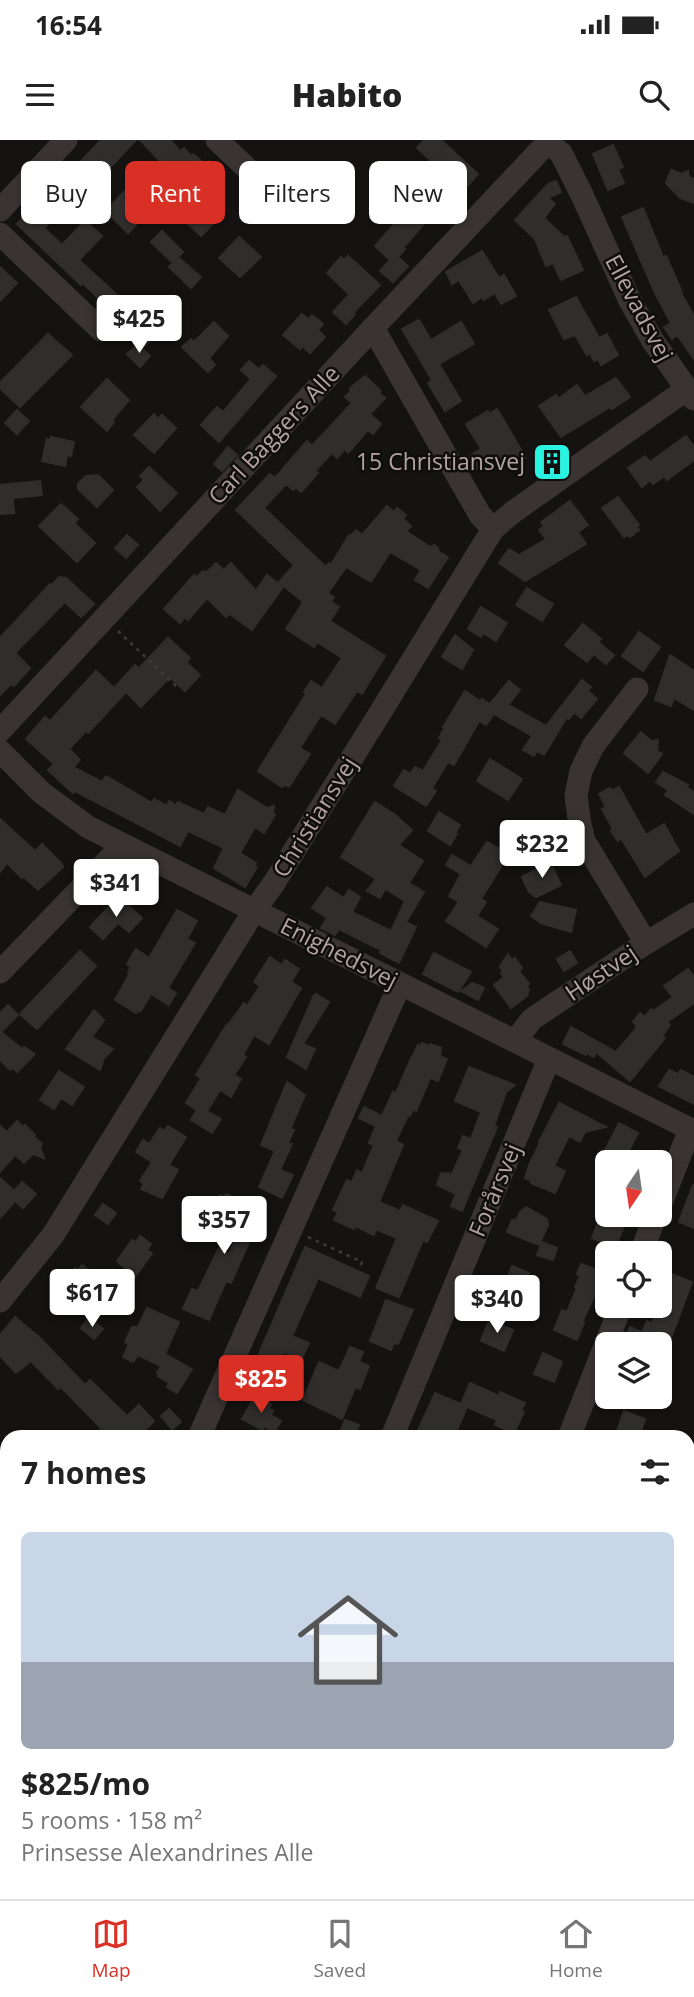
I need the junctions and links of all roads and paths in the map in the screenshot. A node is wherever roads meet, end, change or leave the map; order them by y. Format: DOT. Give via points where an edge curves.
graph roads {
  1 [pos="66,140"];
  2 [pos="217,140"];
  3 [pos="547,142"];
  4 [pos="239,161"];
  5 [pos="0,210"];
  6 [pos="0,234"];
  7 [pos="373,328"];
  8 [pos="101,330"];
  9 [pos="690,394"];
  10 [pos="493,529"];
  11 [pos="105,618"];
  12 [pos="177,687"];
  13 [pos="637,689"];
  14 [pos="0,731"];
  15 [pos="0,751"];
  16 [pos="123,845"];
  17 [pos="254,911"];
  18 [pos="694,914"];
  19 [pos="646,943"];
  20 [pos="0,972"];
  21 [pos="400,984"];
  22 [pos="515,1041"];
  23 [pos="549,1059"];
  24 [pos="692,1130"];
  25 [pos="672,1178"];
  26 [pos="291,1230"];
  27 [pos="359,1268"];
  28 [pos="0,1301"];
  29 [pos="616,1318"];
  30 [pos="202,1430"];
  31 [pos="395,1430"];
  32 [pos="572,1430"];
  1 -- 5 [label="street"];
  2 -- 4 [label="street"];
  3 -- 7 [label="street, Carl Baggers Alle"];
  3 -- 9 [label="street, Ellevadsvej" via="561,153 630,301"];
  6 -- 8 [label="street"];
  7 -- 10 [label="street" via="480,515"];
  7 -- 11 [label="street, Carl Baggers Alle"];
  9 -- 10 [label="street, Christiansvej"];
  10 -- 17 [label="street, Christiansvej"];
  11 -- 12 [label="path"];
  11 -- 14 [label="street, Carl Baggers Alle"];
  13 -- 19 [label="street" via="593,746 576,795 584,841"];
  15 -- 16 [label="street, Enighedsvej" via="66,812"];
  16 -- 17 [label="street, Enighedsvej"];
  16 -- 20 [label="street"];
  17 -- 21 [label="street, Enighedsvej"];
  17 -- 28 [label="street, Christiansvej" via="53,1234"];
  18 -- 19 [label="street, Høstvej"];
  19 -- 22 [label="street, Høstvej" via="532,1020"];
  21 -- 22 [label="street, Enighedsvej"];
  21 -- 26 [label="street"];
  22 -- 23 [label="street, Enighedsvej"];
  23 -- 24 [label="street, Enighedsvej"];
  23 -- 31 [label="street, Forårsvej"];
  24 -- 25 [label="street"];
  26 -- 27 [label="path" via="362,1262"];
  26 -- 30 [label="street"];
  29 -- 32 [label="street"];
}
